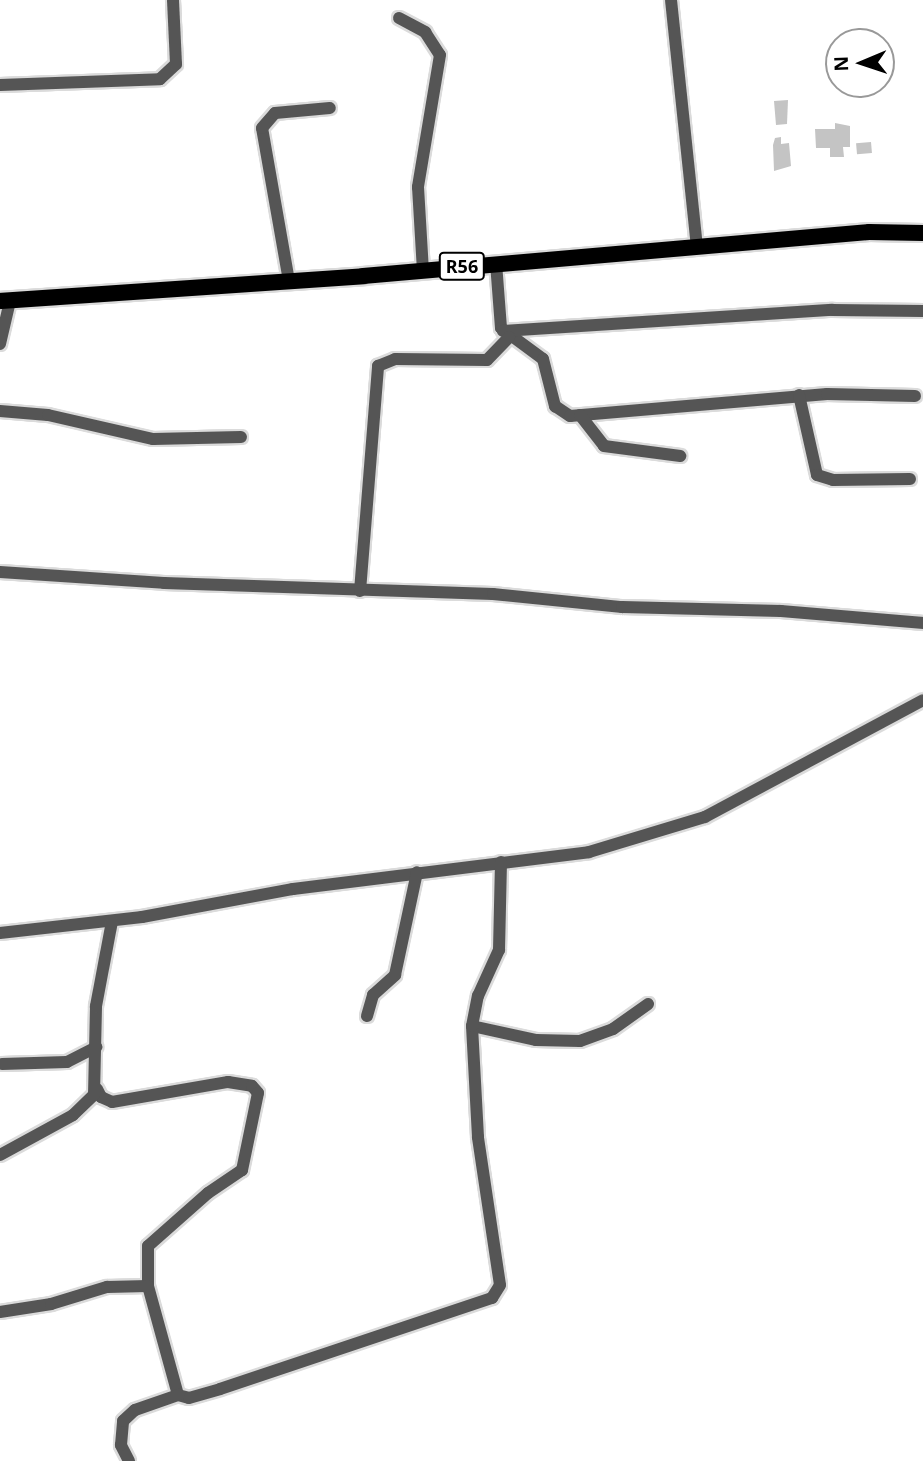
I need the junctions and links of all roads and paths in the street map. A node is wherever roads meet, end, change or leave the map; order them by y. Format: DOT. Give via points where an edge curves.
graph roads {
  1 [pos="173,0"];
  2 [pos="671,0"];
  3 [pos="399,18"];
  4 [pos="0,85"];
  5 [pos="330,108"];
  6 [pos="923,233"];
  7 [pos="697,248"];
  8 [pos="496,263"];
  9 [pos="424,271"];
  10 [pos="289,281"];
  11 [pos="5,301"];
  12 [pos="923,311"];
  13 [pos="506,334"];
  14 [pos="0,344"];
  15 [pos="799,396"];
  16 [pos="915,396"];
  17 [pos="0,411"];
  18 [pos="580,415"];
  19 [pos="242,437"];
  20 [pos="680,456"];
  21 [pos="910,479"];
  22 [pos="0,572"];
  23 [pos="360,591"];
  24 [pos="923,623"];
  25 [pos="923,699"];
  26 [pos="501,862"];
  27 [pos="417,872"];
  28 [pos="112,921"];
  29 [pos="0,933"];
  30 [pos="648,1004"];
  31 [pos="367,1016"];
  32 [pos="472,1026"];
  33 [pos="96,1047"];
  34 [pos="2,1064"];
  35 [pos="97,1089"];
  36 [pos="0,1155"];
  37 [pos="148,1286"];
  38 [pos="0,1311"];
  39 [pos="178,1395"];
  40 [pos="129,1461"];
  1 -- 4 [label="street" via="176,64 160,79"];
  2 -- 7 [label="street"];
  3 -- 9 [label="street" via="425,32 440,55 418,187"];
  5 -- 10 [label="street" via="275,113 262,128"];
  6 -- 7 [label="main road, R56" via="856,233"];
  7 -- 8 [label="main road, R56"];
  8 -- 9 [label="main road, R56"];
  8 -- 13 [label="street"];
  9 -- 10 [label="main road, R56"];
  10 -- 11 [label="main road, R56"];
  11 -- 14 [label="street"];
  12 -- 13 [label="street" via="832,310"];
  13 -- 18 [label="street" via="526,343 543,359 559,411"];
  13 -- 23 [label="street" via="487,360 396,359 378,366"];
  15 -- 16 [label="street"];
  15 -- 18 [label="street"];
  15 -- 21 [label="street" via="817,475 833,480"];
  17 -- 19 [label="street" via="48,415 153,439"];
  18 -- 20 [label="street" via="604,446"];
  22 -- 23 [label="street"];
  23 -- 24 [label="street" via="494,594 622,607 781,611"];
  25 -- 26 [label="street" via="705,817 589,852"];
  26 -- 27 [label="street"];
  26 -- 32 [label="street" via="499,950 478,996"];
  27 -- 28 [label="street"];
  27 -- 31 [label="street" via="398,968 393,979 373,995"];
  28 -- 29 [label="street"];
  28 -- 33 [label="street" via="96,1006"];
  30 -- 32 [label="street" via="612,1029 580,1041 536,1040"];
  32 -- 39 [label="street" via="478,1137 499,1293 468,1309 220,1389 189,1398"];
  33 -- 34 [label="street" via="66,1062"];
  33 -- 35 [label="street"];
  35 -- 36 [label="street" via="73,1115"];
  35 -- 37 [label="street" via="112,1102 229,1082 253,1086 258,1094 242,1170 153,1238 147,1254"];
  37 -- 38 [label="street" via="107,1287 51,1304"];
  37 -- 39 [label="street"];
  39 -- 40 [label="street" via="135,1410 123,1421 121,1445"];
}
